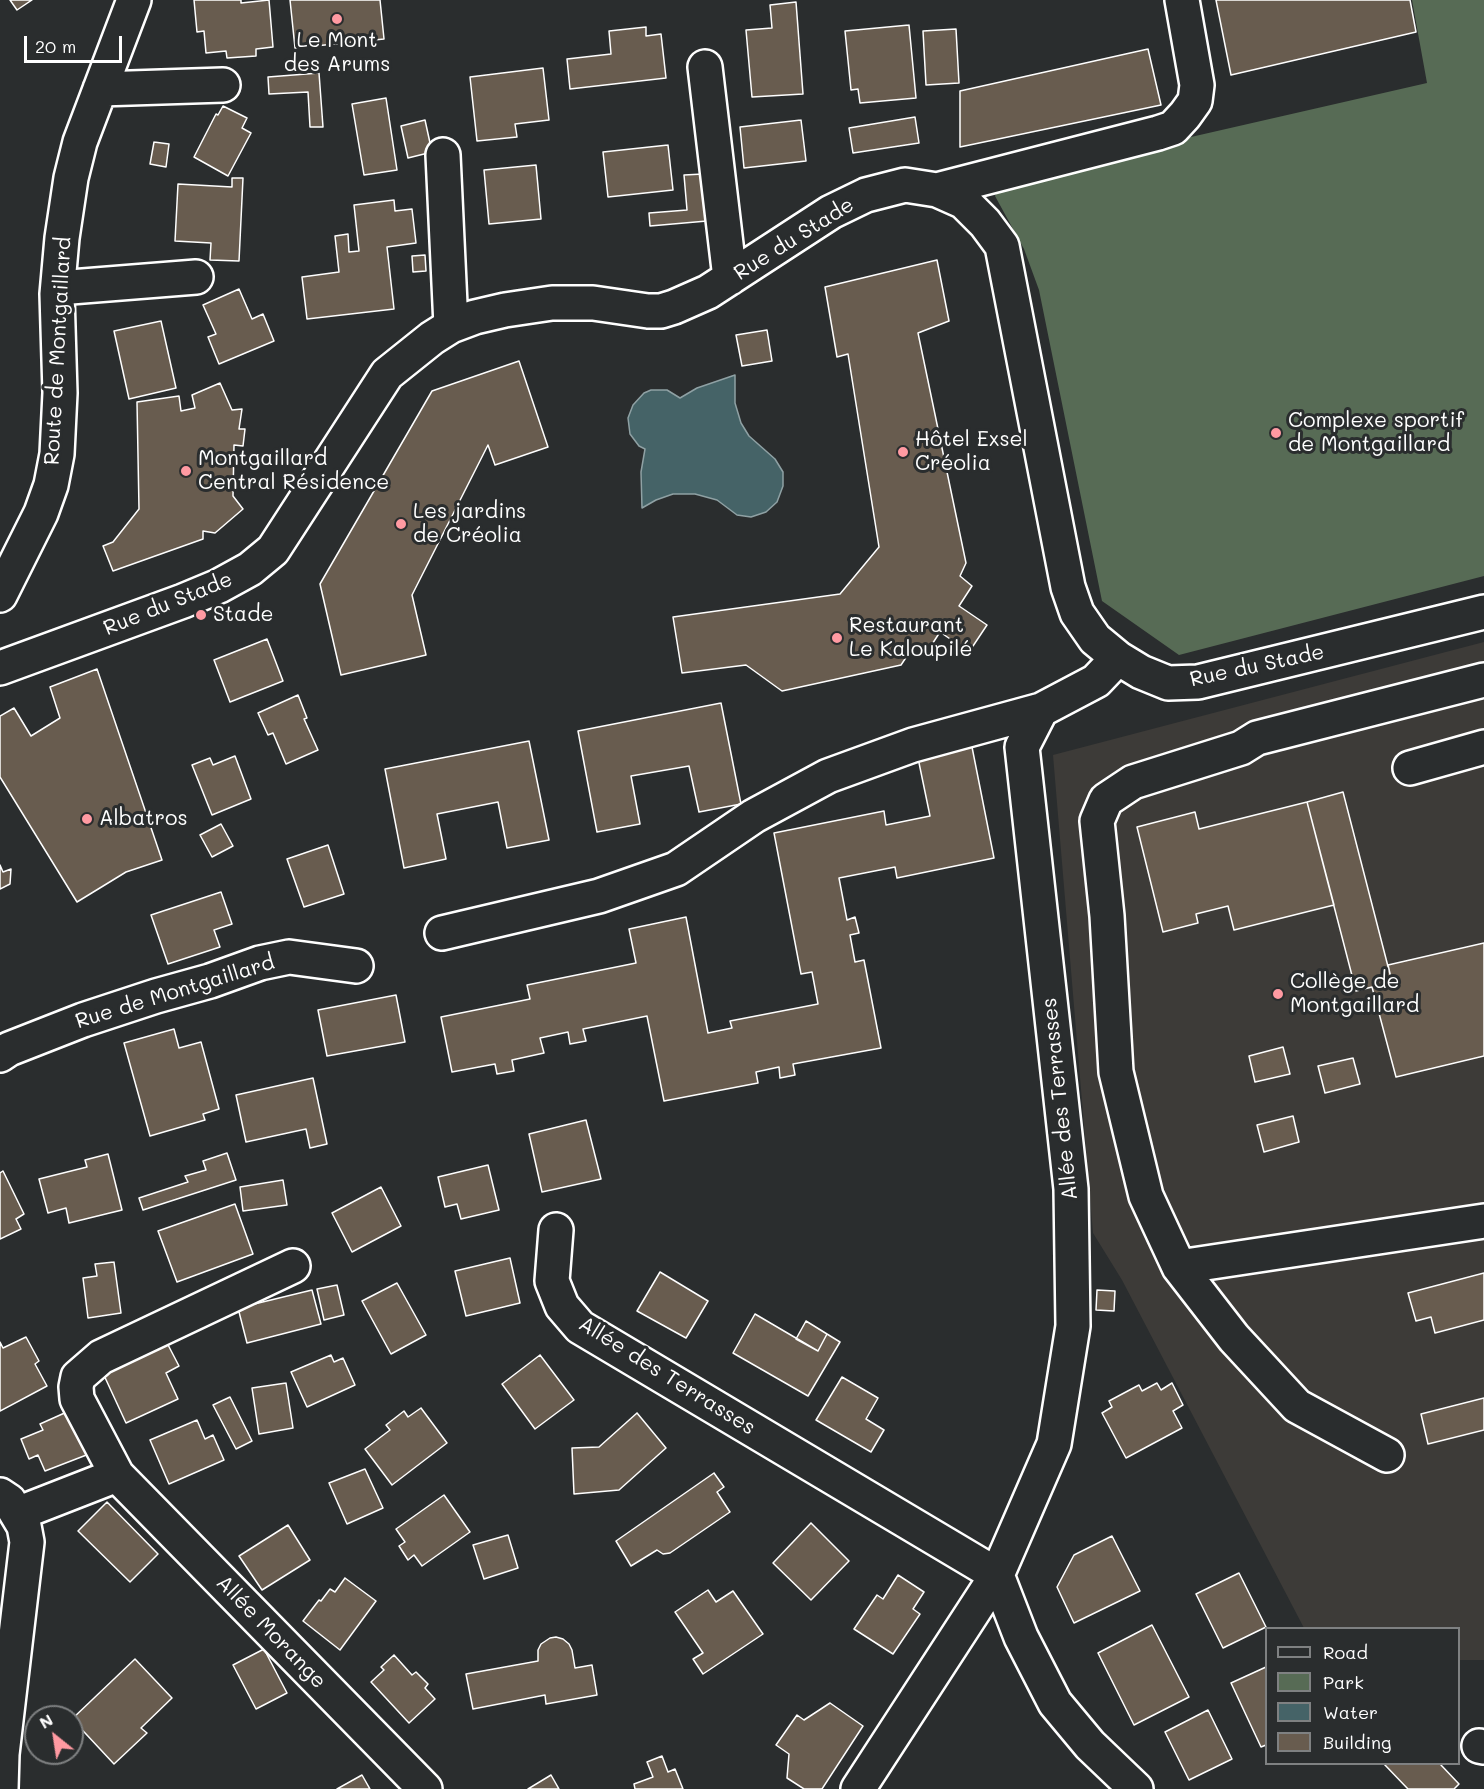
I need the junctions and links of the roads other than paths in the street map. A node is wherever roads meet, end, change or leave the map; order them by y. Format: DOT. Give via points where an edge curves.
graph roads {
  1 [pos="134,0"];
  2 [pos="1182,0"];
  3 [pos="705,67"];
  4 [pos="223,85"];
  5 [pos="100,89"];
  6 [pos="443,155"];
  7 [pos="937,190"];
  8 [pos="196,277"];
  9 [pos="730,278"];
  10 [pos="58,288"];
  11 [pos="451,326"];
  12 [pos="0,595"];
  13 [pos="1484,612"];
  14 [pos="1118,658"];
  15 [pos="0,668"];
  16 [pos="1484,681"];
  17 [pos="1030,700"];
  18 [pos="1484,747"];
  19 [pos="1410,768"];
  20 [pos="442,933"];
  21 [pos="356,966"];
  22 [pos="0,1055"];
  23 [pos="1484,1221"];
  24 [pos="556,1230"];
  25 [pos="293,1266"];
  26 [pos="1179,1267"];
  27 [pos="1387,1455"];
  28 [pos="117,1475"];
  29 [pos="8,1505"];
  30 [pos="997,1575"];
  31 [pos="1,1789"];
  32 [pos="425,1789"];
  33 [pos="858,1789"];
  34 [pos="1136,1789"];
  1 -- 5 [label="street, Route de Montgaillard"];
  2 -- 7 [label="street" via="1197,85 1195,101 1173,128"];
  3 -- 9 [label="street"];
  4 -- 5 [label="street"];
  5 -- 10 [label="street, Route de Montgaillard" via="71,178"];
  6 -- 11 [label="street"];
  7 -- 9 [label="street, Rue du Stade" via="905,185 867,195 831,212"];
  7 -- 14 [label="street, Rue du Stade" via="964,202 1002,246 1068,586 1077,613 1095,639"];
  8 -- 10 [label="street"];
  9 -- 11 [label="street, Rue du Stade" via="708,292 660,311 593,303 552,303 505,310"];
  10 -- 12 [label="street, Route de Montgaillard" via="57,454 41,513"];
  11 -- 15 [label="street, Rue du Stade" via="387,374 273,550 250,569 183,601"];
  13 -- 14 [label="street, Rue du Stade" via="1198,682 1168,682"];
  14 -- 17 [label="street" via="1096,681"];
  16 -- 26 [label="street" via="1257,738 1241,748 1133,782 1106,800 1097,820 1116,1072 1146,1196"];
  17 -- 20 [label="street" via="828,776 754,816 676,869 598,896"];
  17 -- 30 [label="street, Allée des Terrasses" via="1022,747 1071,1189 1073,1326 1054,1444"];
  18 -- 19 [label="street"];
  21 -- 22 [label="street, Rue de Montgaillard" via="289,957 260,963 83,1020"];
  23 -- 26 [label="street"];
  24 -- 30 [label="street, Allée des Terrasses" via="552,1281 562,1306 580,1327"];
  25 -- 28 [label="street, Allée Morange" via="100,1357 78,1377 77,1399"];
  26 -- 27 [label="street" via="1234,1338 1297,1406"];
  28 -- 29 [label="street"];
  28 -- 32 [label="street, Allée Morange"];
  29 -- 31 [label="street" via="24,1526 27,1542"];
  30 -- 33 [label="street, Allée des Terrasses"];
  30 -- 34 [label="street" via="1021,1637 1055,1703 1090,1745"];
}
